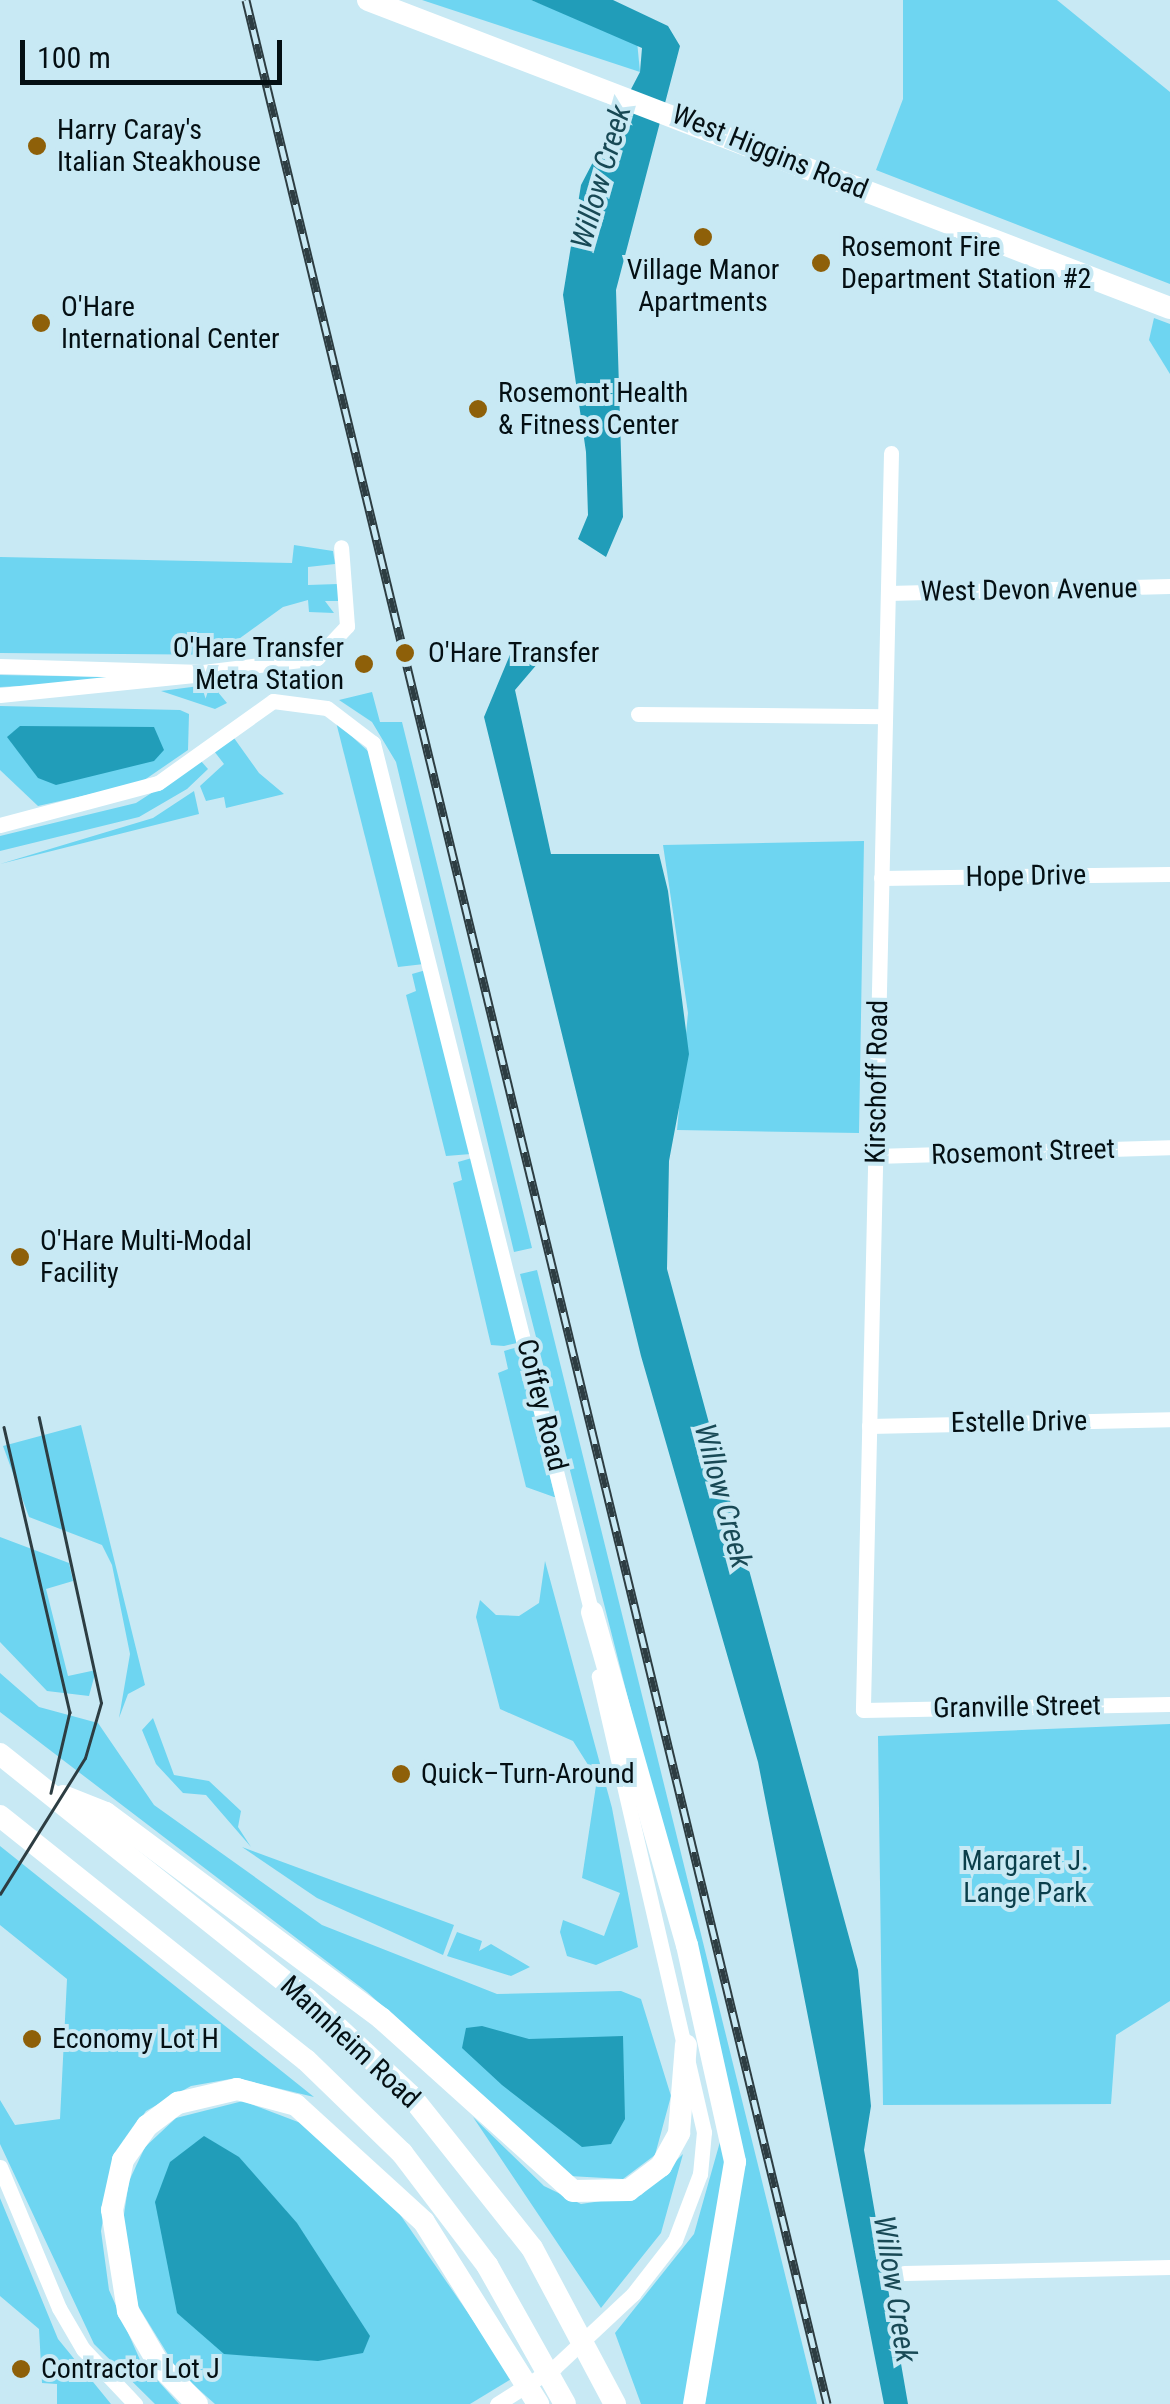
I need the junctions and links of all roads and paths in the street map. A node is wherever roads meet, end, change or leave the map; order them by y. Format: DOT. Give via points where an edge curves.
graph roads {
  1 [pos="368,0"];
  2 [pos="1170,308"];
  3 [pos="891,453"];
  4 [pos="341,547"];
  5 [pos="1170,586"];
  6 [pos="888,593"];
  7 [pos="0,666"];
  8 [pos="202,672"];
  9 [pos="0,695"];
  10 [pos="638,714"];
  11 [pos="885,716"];
  12 [pos="0,825"];
  13 [pos="1170,874"];
  14 [pos="882,878"];
  15 [pos="1170,1147"];
  16 [pos="875,1156"];
  17 [pos="1170,1419"];
  18 [pos="869,1426"];
  19 [pos="592,1612"];
  20 [pos="1170,1704"];
  21 [pos="863,1710"];
  22 [pos="0,1754"];
  23 [pos="40,1787"];
  24 [pos="0,1816"];
  25 [pos="686,2046"];
  26 [pos="0,2166"];
  27 [pos="1170,2267"];
  28 [pos="904,2273"];
  29 [pos="135,2404"];
  30 [pos="197,2404"];
  31 [pos="496,2404"];
  32 [pos="538,2404"];
  33 [pos="564,2404"];
  34 [pos="614,2404"];
  35 [pos="694,2404"];
  1 -- 2 [label="main road, West Higgins Road"];
  3 -- 6 [label="street, Kirschoff Road"];
  4 -- 8 [label="street" via="350,608 339,641 288,666"];
  5 -- 6 [label="street, West Devon Avenue"];
  6 -- 11 [label="street, Kirschoff Road"];
  7 -- 8 [label="street"];
  8 -- 9 [label="street"];
  10 -- 11 [label="street"];
  11 -- 14 [label="street, Kirschoff Road"];
  12 -- 19 [label="street, Coffey Road" via="158,782 273,701 327,708 373,743"];
  13 -- 14 [label="street, Hope Drive"];
  14 -- 16 [label="street, Kirschoff Road"];
  15 -- 16 [label="street, Rosemont Street"];
  16 -- 18 [label="street, Kirschoff Road"];
  17 -- 18 [label="street, Estelle Drive"];
  18 -- 21 [label="street, Kirschoff Road"];
  19 -- 25 [label="street, Coffey Road" via="594,1656"];
  19 -- 35 [label="main road" via="682,1927 735,2162"];
  20 -- 21 [label="street, Granville Street"];
  22 -- 23 [label="main road, Mannheim Road"];
  23 -- 25 [label="main road" via="106,1813 381,2018 573,2191 629,2190 662,2166 679,2133"];
  23 -- 34 [label="main road, Mannheim Road" via="307,1999 412,2096 532,2248"];
  24 -- 33 [label="main road, Mannheim Road" via="306,2060 402,2153 487,2266"];
  25 -- 31 [label="street, Coffey Road" via="704,2132 700,2174 675,2240 634,2294 555,2367"];
  26 -- 29 [label="street" via="59,2308 83,2350"];
  27 -- 28 [label="street"];
  30 -- 32 [label="main road" via="160,2366 128,2312 112,2210 123,2160 147,2126 178,2103 237,2089 296,2105 424,2222"];
}
